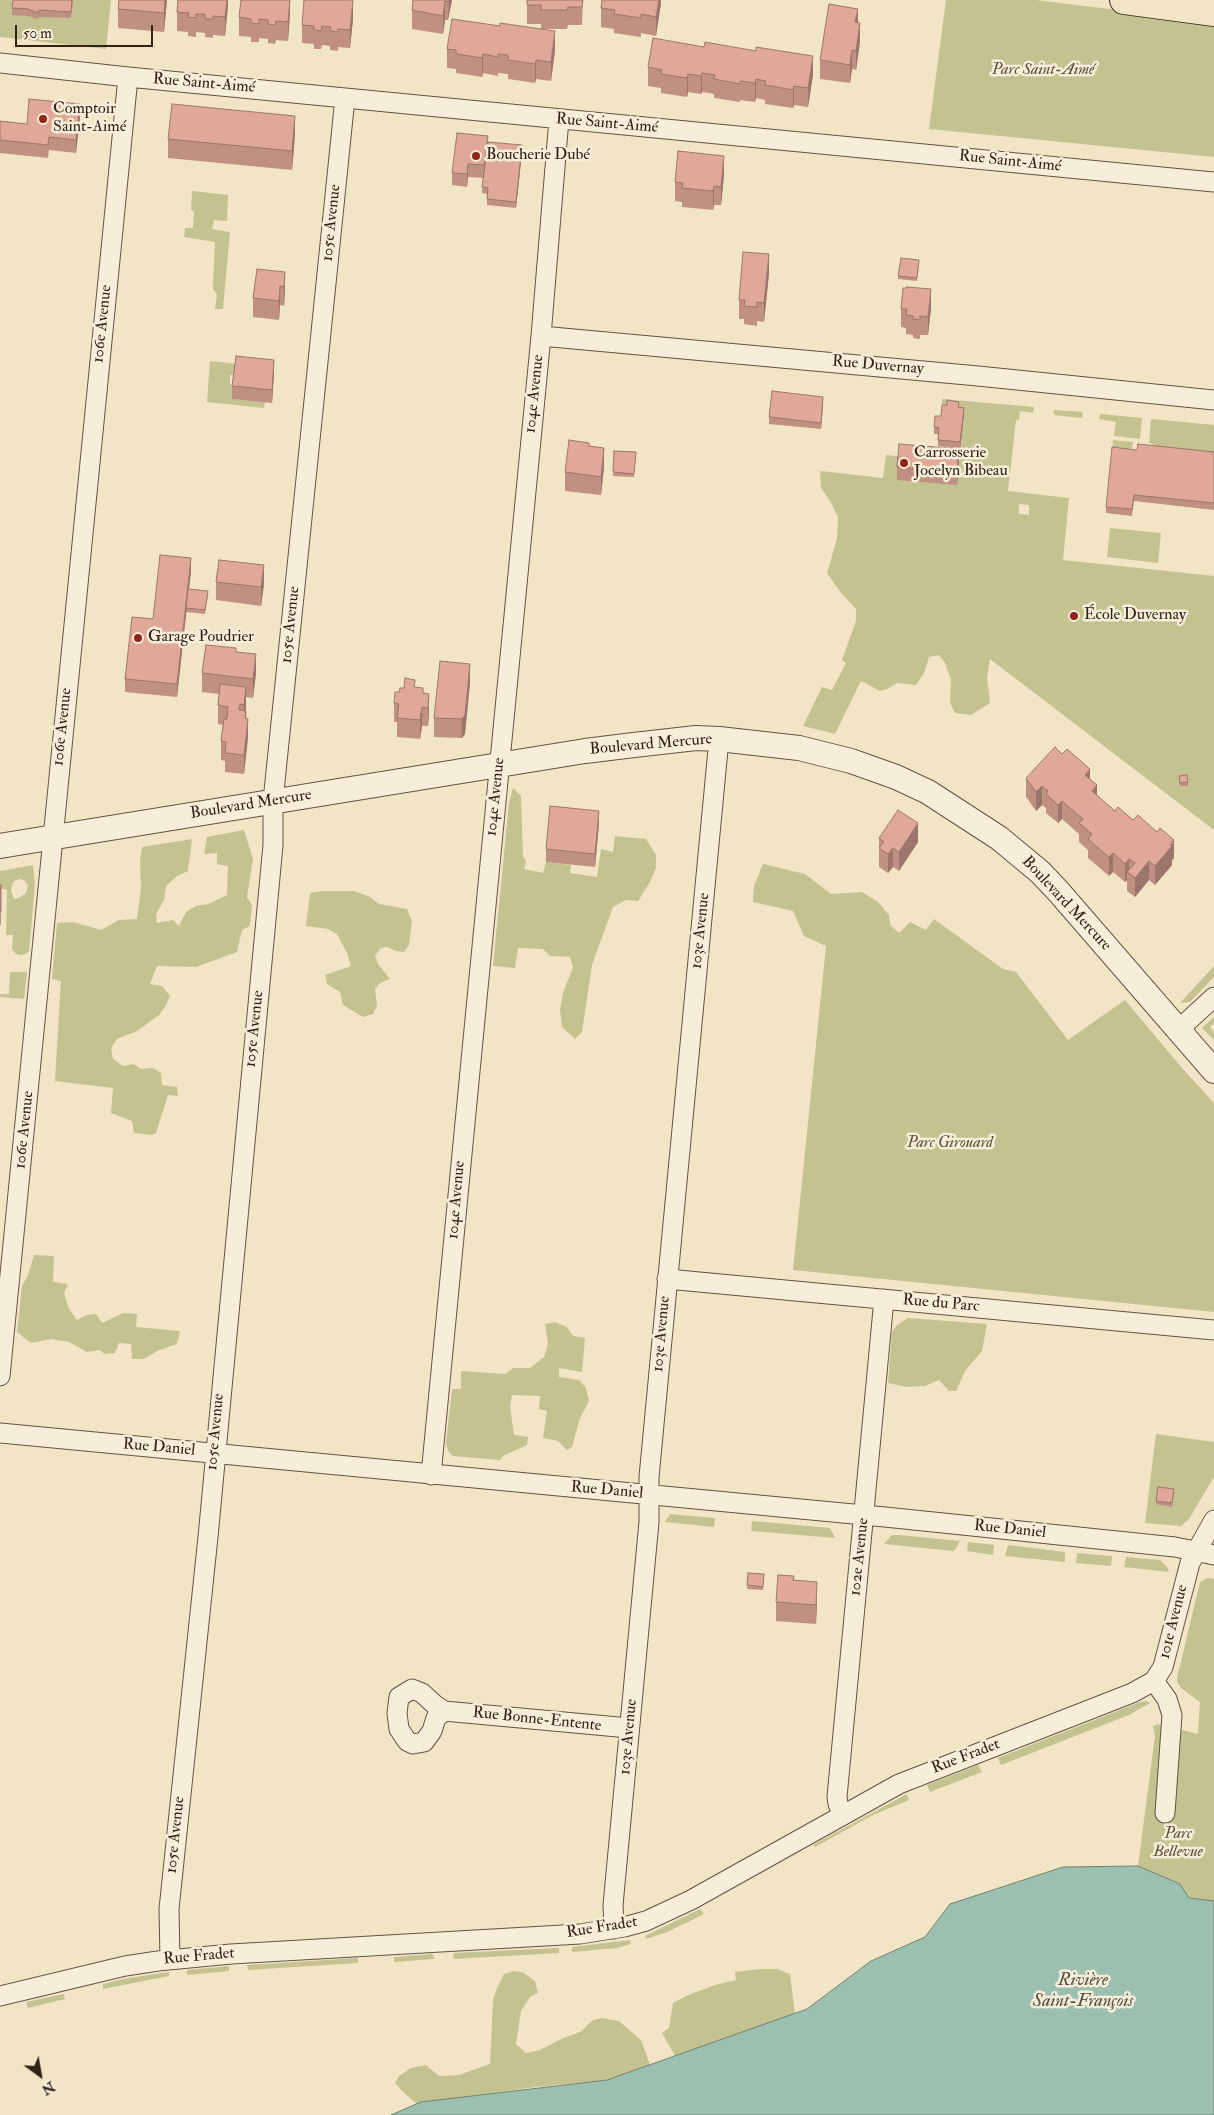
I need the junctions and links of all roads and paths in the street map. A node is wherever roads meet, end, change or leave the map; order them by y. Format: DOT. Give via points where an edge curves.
graph roads {
  1 [pos="1124,0"];
  2 [pos="1214,12"];
  3 [pos="0,63"];
  4 [pos="128,77"];
  5 [pos="345,98"];
  6 [pos="559,119"];
  7 [pos="1214,182"];
  8 [pos="541,336"];
  9 [pos="1214,400"];
  10 [pos="719,739"];
  11 [pos="499,765"];
  12 [pos="272,801"];
  13 [pos="53,837"];
  14 [pos="0,846"];
  15 [pos="1214,997"];
  16 [pos="1177,1031"];
  17 [pos="1214,1071"];
  18 [pos="667,1280"];
  19 [pos="884,1299"];
  20 [pos="1214,1330"];
  21 [pos="0,1376"];
  22 [pos="0,1433"];
  23 [pos="214,1453"];
  24 [pos="431,1475"];
  25 [pos="649,1495"];
  26 [pos="864,1516"];
  27 [pos="1214,1520"];
  28 [pos="1196,1551"];
  29 [pos="1214,1555"];
  30 [pos="1154,1681"];
  31 [pos="444,1710"];
  32 [pos="629,1728"];
  33 [pos="1165,1813"];
  34 [pos="843,1814"];
  35 [pos="614,1929"];
  36 [pos="170,1960"];
  37 [pos="0,1996"];
  1 -- 2 [label="main road"];
  3 -- 4 [label="street, Rue Saint-Aimé"];
  4 -- 5 [label="street, Rue Saint-Aimé"];
  4 -- 13 [label="street, 106e Avenue"];
  5 -- 6 [label="street, Rue Saint-Aimé"];
  5 -- 12 [label="street, 105e Avenue"];
  6 -- 7 [label="street, Rue Saint-Aimé"];
  6 -- 8 [label="street, 104e Avenue"];
  8 -- 9 [label="street, Rue Duvernay"];
  8 -- 11 [label="street, 104e Avenue"];
  10 -- 11 [label="street, Boulevard Mercure" via="696,738 634,745"];
  10 -- 16 [label="street, Boulevard Mercure" via="799,748 877,769 928,792 978,822 1021,855 1058,891"];
  10 -- 18 [label="street, 103e Avenue"];
  11 -- 12 [label="street, Boulevard Mercure"];
  11 -- 24 [label="street, 104e Avenue"];
  12 -- 13 [label="street, Boulevard Mercure"];
  12 -- 23 [label="street, 105e Avenue" via="272,855"];
  13 -- 14 [label="street, Boulevard Mercure"];
  13 -- 21 [label="street, 106e Avenue"];
  15 -- 16 [label="street"];
  16 -- 17 [label="street, Boulevard Mercure"];
  18 -- 19 [label="street, Rue du Parc"];
  18 -- 25 [label="street, 103e Avenue"];
  19 -- 20 [label="street, Rue du Parc"];
  19 -- 26 [label="street, 102e Avenue"];
  22 -- 23 [label="street, Rue Daniel"];
  23 -- 24 [label="street, Rue Daniel"];
  23 -- 36 [label="street, 105e Avenue" via="169,1909"];
  24 -- 25 [label="street, Rue Daniel"];
  25 -- 26 [label="street, Rue Daniel"];
  25 -- 32 [label="street, 103e Avenue"];
  26 -- 28 [label="street, Rue Daniel"];
  26 -- 34 [label="street, 102e Avenue" via="837,1797"];
  27 -- 28 [label="street, 101e Avenue"];
  28 -- 29 [label="street, Rue Daniel"];
  28 -- 30 [label="street, 101e Avenue" via="1185,1575 1163,1667"];
  30 -- 33 [label="street, 101e Avenue" via="1167,1698 1172,1715"];
  30 -- 34 [label="street, Rue Fradet" via="1104,1704 920,1774"];
  31 -- 32 [label="street, Rue Bonne-Entente"];
  32 -- 35 [label="street, 103e Avenue"];
  34 -- 35 [label="street, Rue Fradet" via="680,1906 646,1921"];
  35 -- 36 [label="street, Rue Fradet" via="580,1934"];
  36 -- 37 [label="street, Rue Fradet" via="125,1966"];
}
